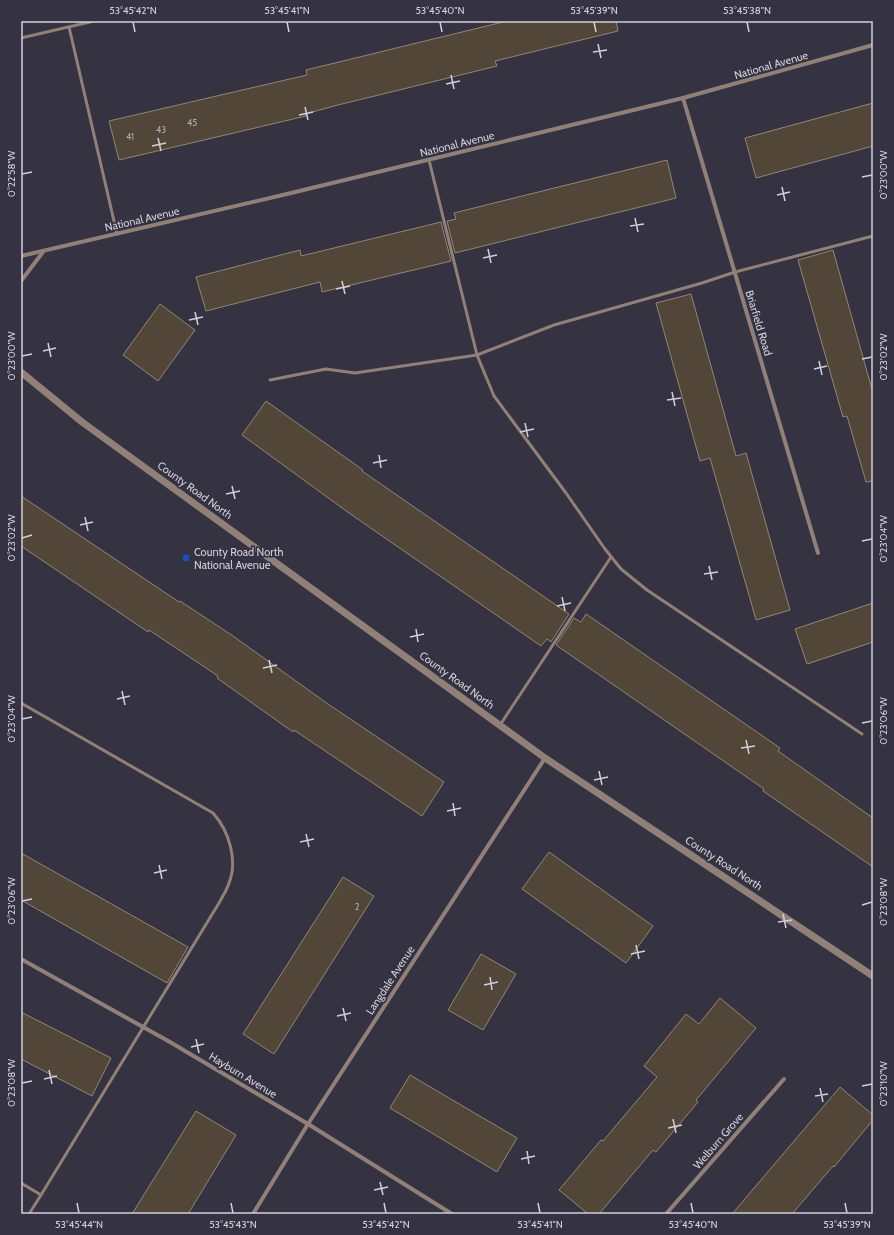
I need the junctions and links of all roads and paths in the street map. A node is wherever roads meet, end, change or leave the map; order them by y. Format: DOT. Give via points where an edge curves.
graph roads {
  1 [pos="94,21"];
  2 [pos="69,27"];
  3 [pos="21,38"];
  4 [pos="873,45"];
  5 [pos="684,98"];
  6 [pos="429,160"];
  7 [pos="117,234"];
  8 [pos="873,236"];
  9 [pos="43,251"];
  10 [pos="21,256"];
  11 [pos="735,272"];
  12 [pos="21,281"];
  13 [pos="477,355"];
  14 [pos="21,372"];
  15 [pos="270,380"];
  16 [pos="818,553"];
  17 [pos="611,557"];
  18 [pos="21,703"];
  19 [pos="500,725"];
  20 [pos="862,734"];
  21 [pos="545,758"];
  22 [pos="21,960"];
  23 [pos="873,976"];
  24 [pos="144,1027"];
  25 [pos="784,1079"];
  26 [pos="308,1124"];
  27 [pos="21,1183"];
  28 [pos="41,1195"];
  29 [pos="29,1214"];
  30 [pos="253,1214"];
  31 [pos="452,1214"];
  32 [pos="666,1214"];
  1 -- 2 [label="lane"];
  2 -- 3 [label="lane"];
  2 -- 7 [label="lane"];
  4 -- 5 [label="street, National Avenue"];
  5 -- 6 [label="street, National Avenue"];
  5 -- 11 [label="street, Briarfield Road"];
  6 -- 7 [label="street, National Avenue"];
  6 -- 13 [label="lane"];
  7 -- 9 [label="street, National Avenue"];
  8 -- 11 [label="lane"];
  9 -- 10 [label="street, National Avenue"];
  9 -- 12 [label="street"];
  11 -- 13 [label="lane" via="554,325"];
  11 -- 16 [label="street, Briarfield Road"];
  13 -- 15 [label="lane" via="354,373 326,369"];
  13 -- 17 [label="lane" via="494,396"];
  14 -- 19 [label="street, County Road North" via="82,422"];
  17 -- 19 [label="lane"];
  17 -- 20 [label="lane" via="621,569 647,590"];
  18 -- 24 [label="lane" via="213,813 223,824 233,866 229,883"];
  19 -- 21 [label="street, County Road North"];
  21 -- 23 [label="street, County Road North"];
  21 -- 26 [label="street, Langdale Avenue"];
  22 -- 24 [label="street, Hayburn Avenue"];
  24 -- 26 [label="street, Hayburn Avenue"];
  24 -- 28 [label="lane"];
  25 -- 32 [label="street, Welburn Grove"];
  26 -- 30 [label="street, Langdale Avenue"];
  26 -- 31 [label="street, Hayburn Avenue"];
  27 -- 28 [label="lane"];
  28 -- 29 [label="lane"];
}
